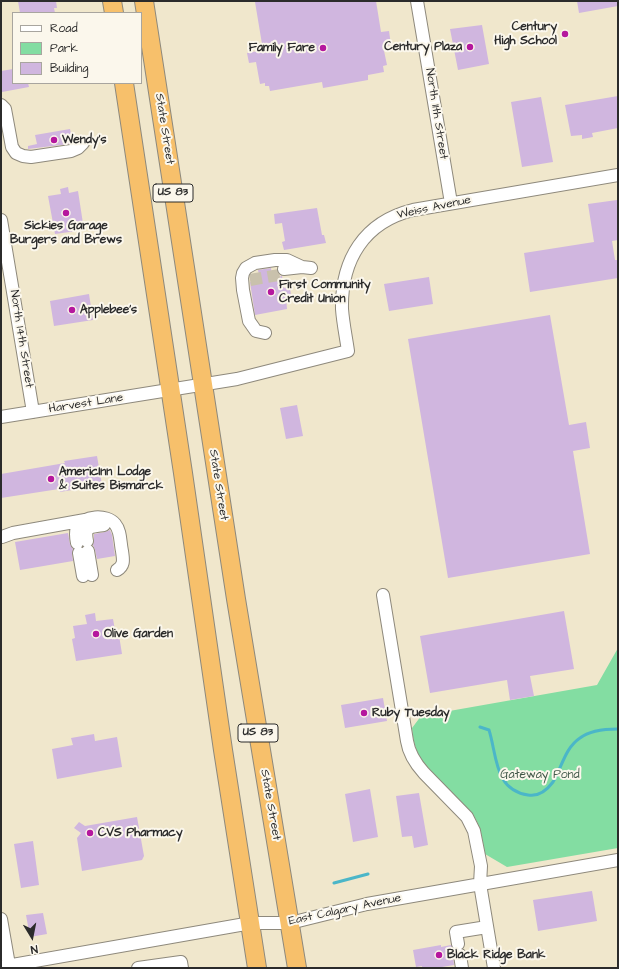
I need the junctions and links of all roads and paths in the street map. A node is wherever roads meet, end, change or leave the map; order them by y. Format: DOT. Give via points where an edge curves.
graph roads {
  1 [pos="112,1"];
  2 [pos="144,1"];
  3 [pos="417,1"];
  4 [pos="114,12"];
  5 [pos="124,84"];
  6 [pos="1,105"];
  7 [pos="83,143"];
  8 [pos="618,175"];
  9 [pos="451,203"];
  10 [pos="1,220"];
  11 [pos="284,271"];
  12 [pos="250,277"];
  13 [pos="243,290"];
  14 [pos="266,333"];
  15 [pos="203,384"];
  16 [pos="170,390"];
  17 [pos="33,412"];
  18 [pos="1,417"];
  19 [pos="85,520"];
  20 [pos="113,522"];
  21 [pos="2,537"];
  22 [pos="83,547"];
  23 [pos="117,570"];
  24 [pos="88,575"];
  25 [pos="383,595"];
  26 [pos="618,860"];
  27 [pos="480,884"];
  28 [pos="1,919"];
  29 [pos="251,923"];
  30 [pos="290,923"];
  31 [pos="488,927"];
  32 [pos="57,962"];
  33 [pos="5,966"];
  34 [pos="138,968"];
  35 [pos="182,968"];
  36 [pos="258,968"];
  37 [pos="297,968"];
  38 [pos="462,968"];
  39 [pos="494,968"];
  1 -- 4 [label="highway"];
  2 -- 15 [label="highway, State Street / US 83"];
  3 -- 9 [label="street, North 11th Street"];
  5 -- 16 [label="highway, US 83"];
  6 -- 7 [label="street" via="5,109 12,147 19,155 30,157 71,151"];
  8 -- 9 [label="street, Weiss Avenue"];
  9 -- 15 [label="street, Weiss Avenue" via="394,216 373,229 361,242 350,261 342,297 348,351 252,376"];
  10 -- 17 [label="street, North 14th Street"];
  11 -- 13 [label="street" via="306,267 282,260 250,265 243,273"];
  12 -- 13 [label="street"];
  13 -- 14 [label="street" via="250,325 256,331"];
  15 -- 16 [label="street, Weiss Avenue"];
  15 -- 30 [label="highway, State Street / US 83"];
  16 -- 17 [label="street, Harvest Lane"];
  16 -- 29 [label="highway, US 83"];
  17 -- 18 [label="street, Harvest Lane"];
  19 -- 20 [label="street" via="104,517"];
  19 -- 21 [label="street"];
  19 -- 22 [label="street" via="79,524 76,536"];
  20 -- 22 [label="street" via="89,527"];
  20 -- 23 [label="street" via="118,530 123,560 122,566"];
  22 -- 24 [label="street"];
  25 -- 27 [label="street" via="410,753 418,766 472,824 481,866"];
  26 -- 27 [label="street, East Calgary Avenue"];
  27 -- 30 [label="street, East Calgary Avenue" via="367,904"];
  27 -- 31 [label="street"];
  28 -- 33 [label="street"];
  29 -- 30 [label="street, East Calgary Avenue"];
  29 -- 32 [label="street, East Calgary Avenue"];
  29 -- 36 [label="highway, US 83"];
  30 -- 37 [label="highway, State Street / US 83"];
  31 -- 38 [label="street" via="456,932"];
  31 -- 39 [label="street"];
  32 -- 33 [label="street, East Calgary Avenue"];
  34 -- 35 [label="street" via="181,962"];
}
